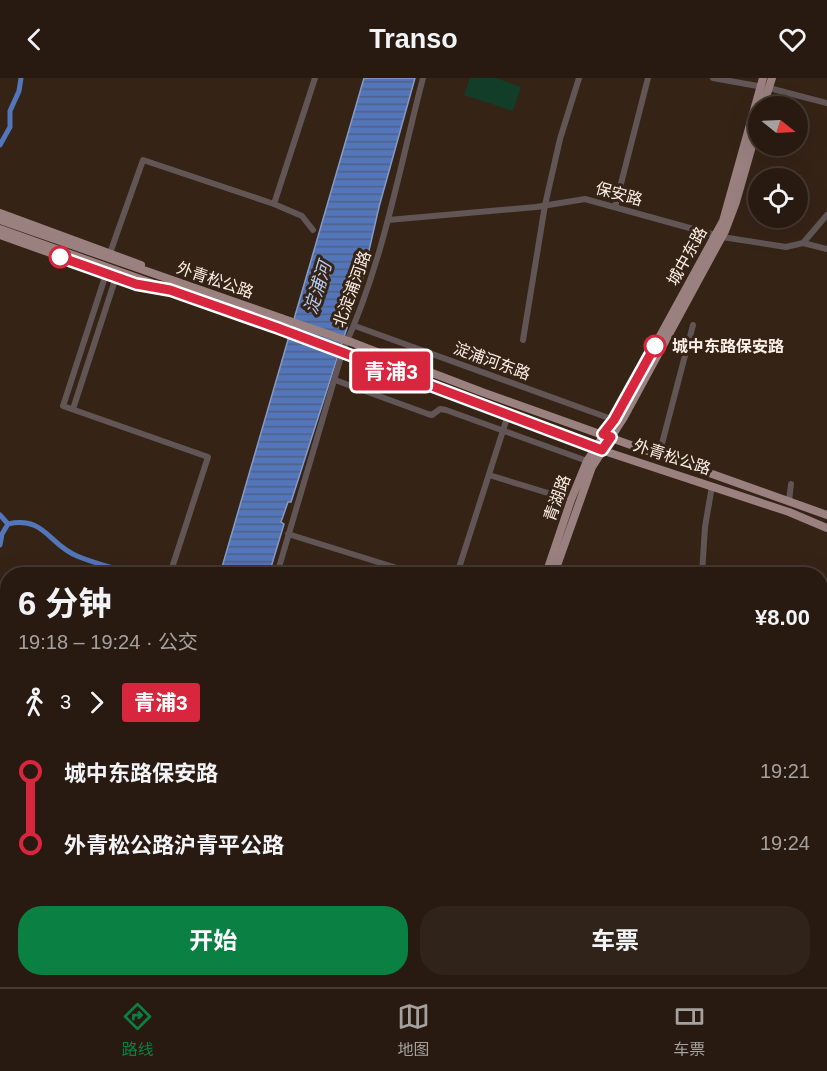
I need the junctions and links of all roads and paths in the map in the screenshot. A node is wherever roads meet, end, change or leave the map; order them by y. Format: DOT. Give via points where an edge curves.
graph roads {
  1 [pos="315,78"];
  2 [pos="423,78"];
  3 [pos="579,78"];
  4 [pos="648,78"];
  5 [pos="713,78"];
  6 [pos="771,78"];
  7 [pos="764,84"];
  8 [pos="827,103"];
  9 [pos="749,156"];
  10 [pos="274,204"];
  11 [pos="545,205"];
  12 [pos="615,207"];
  13 [pos="0,213"];
  14 [pos="827,214"];
  15 [pos="0,220"];
  16 [pos="388,220"];
  17 [pos="0,229"];
  18 [pos="313,230"];
  19 [pos="0,235"];
  20 [pos="719,236"];
  21 [pos="36,237"];
  22 [pos="803,243"];
  23 [pos="827,249"];
  24 [pos="110,253"];
  25 [pos="106,274"];
  26 [pos="116,277"];
  27 [pos="177,282"];
  28 [pos="170,290"];
  29 [pos="693,325"];
  30 [pos="355,326"];
  31 [pos="524,340"];
  32 [pos="334,380"];
  33 [pos="73,409"];
  34 [pos="508,415"];
  35 [pos="617,421"];
  36 [pos="503,432"];
  37 [pos="607,436"];
  38 [pos="598,449"];
  39 [pos="659,455"];
  40 [pos="587,461"];
  41 [pos="489,475"];
  42 [pos="791,484"];
  43 [pos="712,486"];
  44 [pos="571,500"];
  45 [pos="789,501"];
  46 [pos="827,515"];
  47 [pos="827,528"];
  48 [pos="288,534"];
  49 [pos="172,567"];
  50 [pos="279,567"];
  51 [pos="394,567"];
  52 [pos="460,567"];
  53 [pos="548,567"];
  54 [pos="556,567"];
  55 [pos="702,567"];
  1 -- 10 [label="street"];
  2 -- 16 [label="street, 北淀浦河路"];
  3 -- 11 [label="street"];
  4 -- 12 [label="street"];
  5 -- 7 [label="street"];
  6 -- 7 [label="main road, 城中东路"];
  7 -- 8 [label="street"];
  7 -- 20 [label="main road, 城中东路"];
  9 -- 20 [label="main road, 城中东路" via="736,202"];
  10 -- 18 [label="street" via="302,216"];
  10 -- 24 [label="street" via="143,160"];
  11 -- 12 [label="street, 保安路" via="585,199"];
  11 -- 16 [label="street, 保安路"];
  11 -- 31 [label="street"];
  12 -- 20 [label="street, 保安路"];
  13 -- 24 [label="main road"];
  14 -- 22 [label="street"];
  15 -- 21 [label="main road, 外青松公路"];
  16 -- 30 [label="street, 北淀浦河路"];
  17 -- 21 [label="main road, 外青松公路"];
  19 -- 25 [label="main road"];
  20 -- 22 [label="street, 保安路" via="786,247"];
  20 -- 35 [label="main road, 城中东路"];
  21 -- 27 [label="main road, 外青松公路"];
  21 -- 28 [label="main road, 外青松公路"];
  22 -- 23 [label="street, 保安路"];
  24 -- 27 [label="main road"];
  25 -- 26 [label="main road"];
  25 -- 33 [label="street" via="63,406"];
  26 -- 28 [label="main road"];
  26 -- 33 [label="street"];
  27 -- 37 [label="main road, 外青松公路, bridge"];
  28 -- 34 [label="main road, 外青松公路, bridge"];
  29 -- 39 [label="street"];
  30 -- 32 [label="street, 北淀浦河路"];
  30 -- 35 [label="street, 淀浦河东路"];
  32 -- 36 [label="street" via="428,414 446,410"];
  32 -- 48 [label="street, 北淀浦河路"];
  33 -- 49 [label="street" via="208,457"];
  34 -- 36 [label="street"];
  34 -- 38 [label="main road, 外青松公路"];
  35 -- 37 [label="main road, 城中东路"];
  36 -- 40 [label="street"];
  36 -- 41 [label="street"];
  37 -- 38 [label="main road, 城中东路"];
  37 -- 39 [label="main road, 外青松公路"];
  38 -- 40 [label="main road, 青湖路"];
  38 -- 43 [label="main road, 外青松公路"];
  38 -- 54 [label="main road, 青湖路"];
  39 -- 45 [label="main road, 外青松公路"];
  40 -- 44 [label="main road, 青湖路"];
  41 -- 44 [label="street"];
  41 -- 52 [label="street"];
  42 -- 45 [label="street"];
  43 -- 47 [label="main road, 外青松公路"];
  43 -- 55 [label="street"];
  44 -- 53 [label="main road, 青湖路"];
  45 -- 46 [label="main road, 外青松公路"];
  48 -- 50 [label="street, 北淀浦河路"];
  48 -- 51 [label="street"];
}
